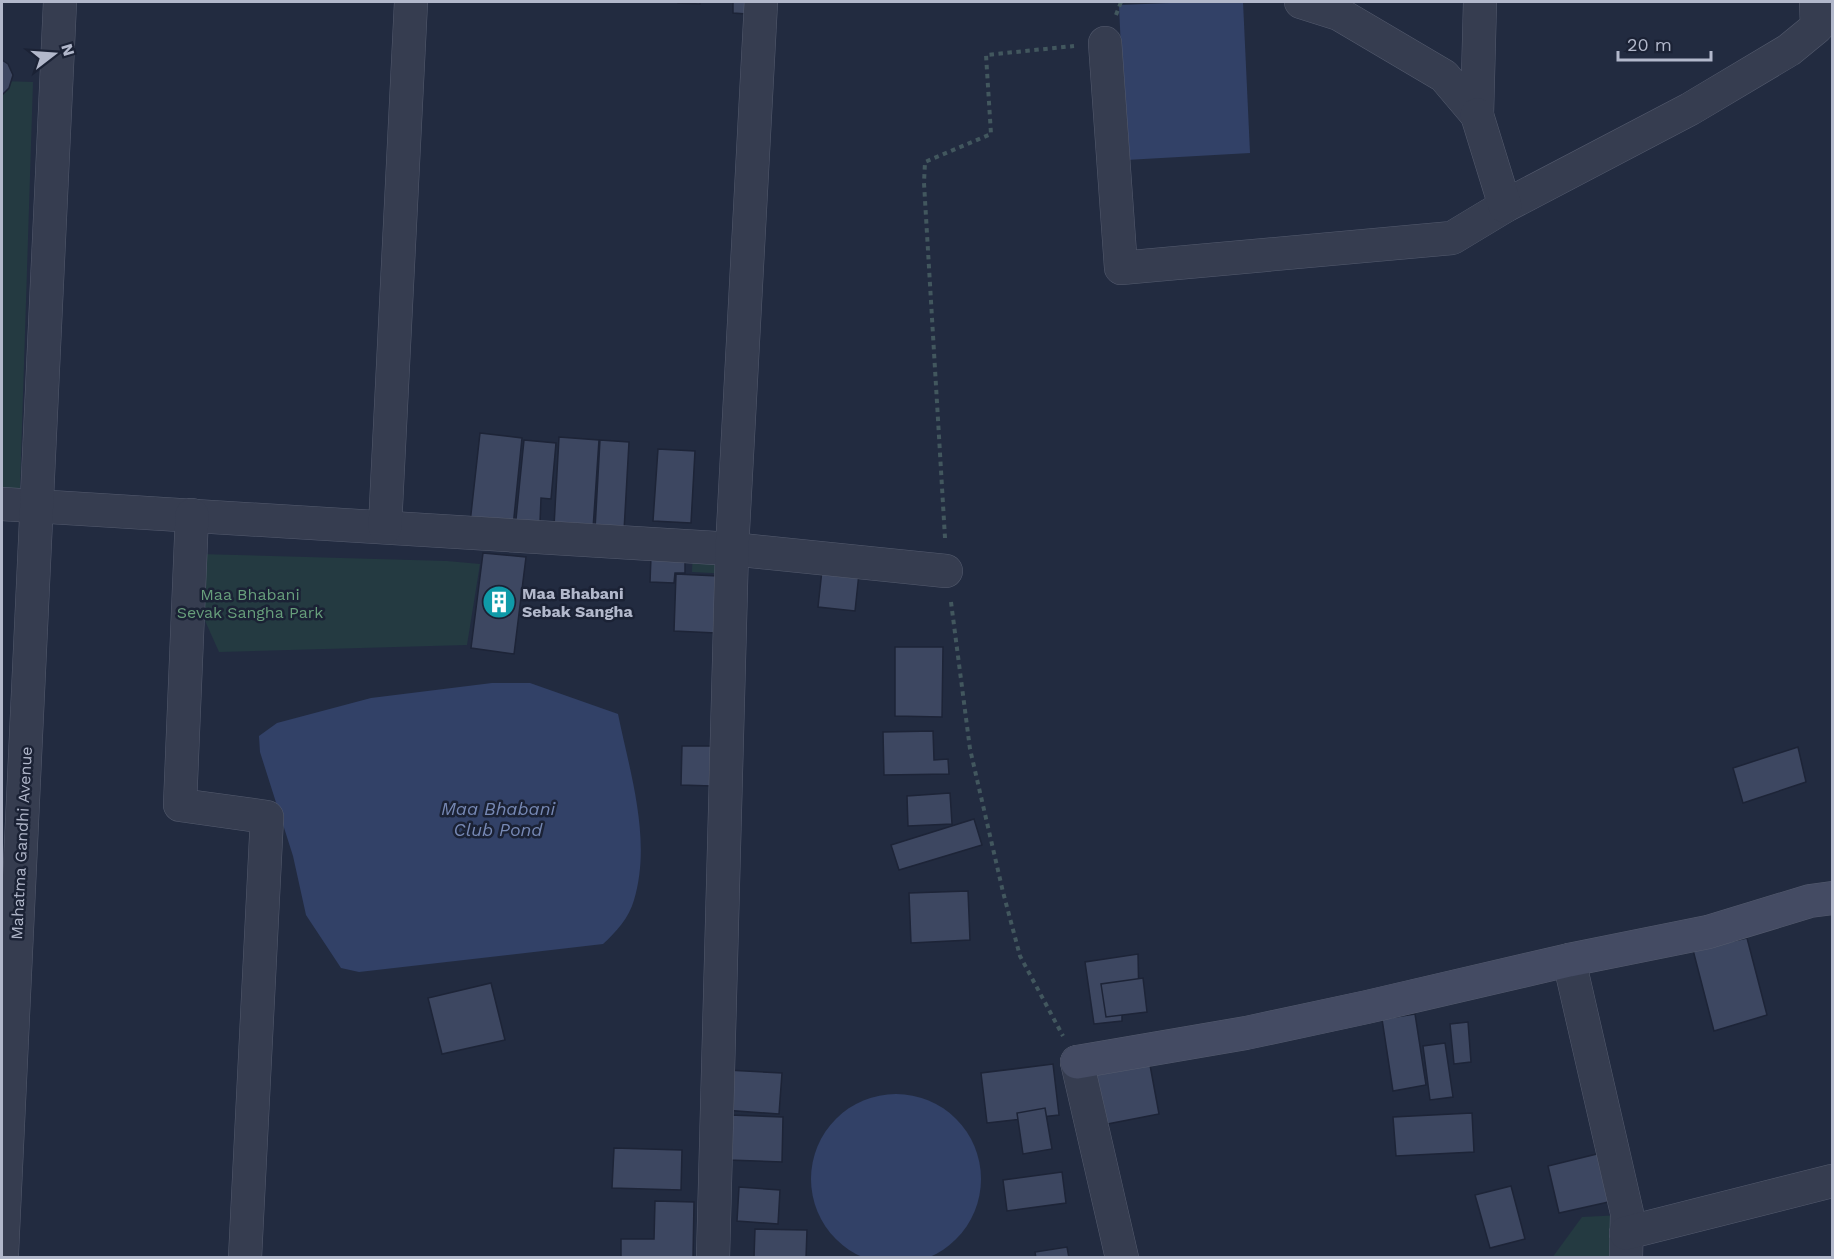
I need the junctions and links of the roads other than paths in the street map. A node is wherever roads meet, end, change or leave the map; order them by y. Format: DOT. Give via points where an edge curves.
graph roads {
  1 [pos="60,2"];
  2 [pos="411,2"];
  3 [pos="761,2"];
  4 [pos="1301,2"];
  5 [pos="1480,2"];
  6 [pos="1816,2"];
  7 [pos="1105,43"];
  8 [pos="1477,115"];
  9 [pos="1504,206"];
  10 [pos="2,504"];
  11 [pos="37,505"];
  12 [pos="192,515"];
  13 [pos="385,527"];
  14 [pos="732,549"];
  15 [pos="946,571"];
  16 [pos="1833,898"];
  17 [pos="1569,960"];
  18 [pos="1077,1062"];
  19 [pos="1833,1182"];
  20 [pos="1626,1245"];
  21 [pos="2,1253"];
  22 [pos="244,1257"];
  23 [pos="713,1257"];
  24 [pos="1122,1257"];
  1 -- 11 [label="street, Mahatma Gandhi Avenue"];
  2 -- 13 [label="street"];
  3 -- 14 [label="street"];
  4 -- 8 [label="street" via="1339,14 1443,76"];
  5 -- 8 [label="street"];
  6 -- 9 [label="street" via="1817,27 1790,50 1690,109"];
  7 -- 9 [label="street" via="1121,268 1452,238"];
  8 -- 9 [label="street"];
  10 -- 11 [label="street"];
  11 -- 12 [label="street"];
  11 -- 21 [label="street, Mahatma Gandhi Avenue"];
  12 -- 13 [label="street"];
  12 -- 22 [label="street" via="180,806 267,817"];
  13 -- 14 [label="street"];
  14 -- 15 [label="street"];
  14 -- 23 [label="street"];
  16 -- 17 [label="main road" via="1810,901 1708,932"];
  17 -- 18 [label="main road" via="1246,1033"];
  17 -- 20 [label="street" via="1627,1213"];
  18 -- 24 [label="street"];
  19 -- 20 [label="street"];
}
